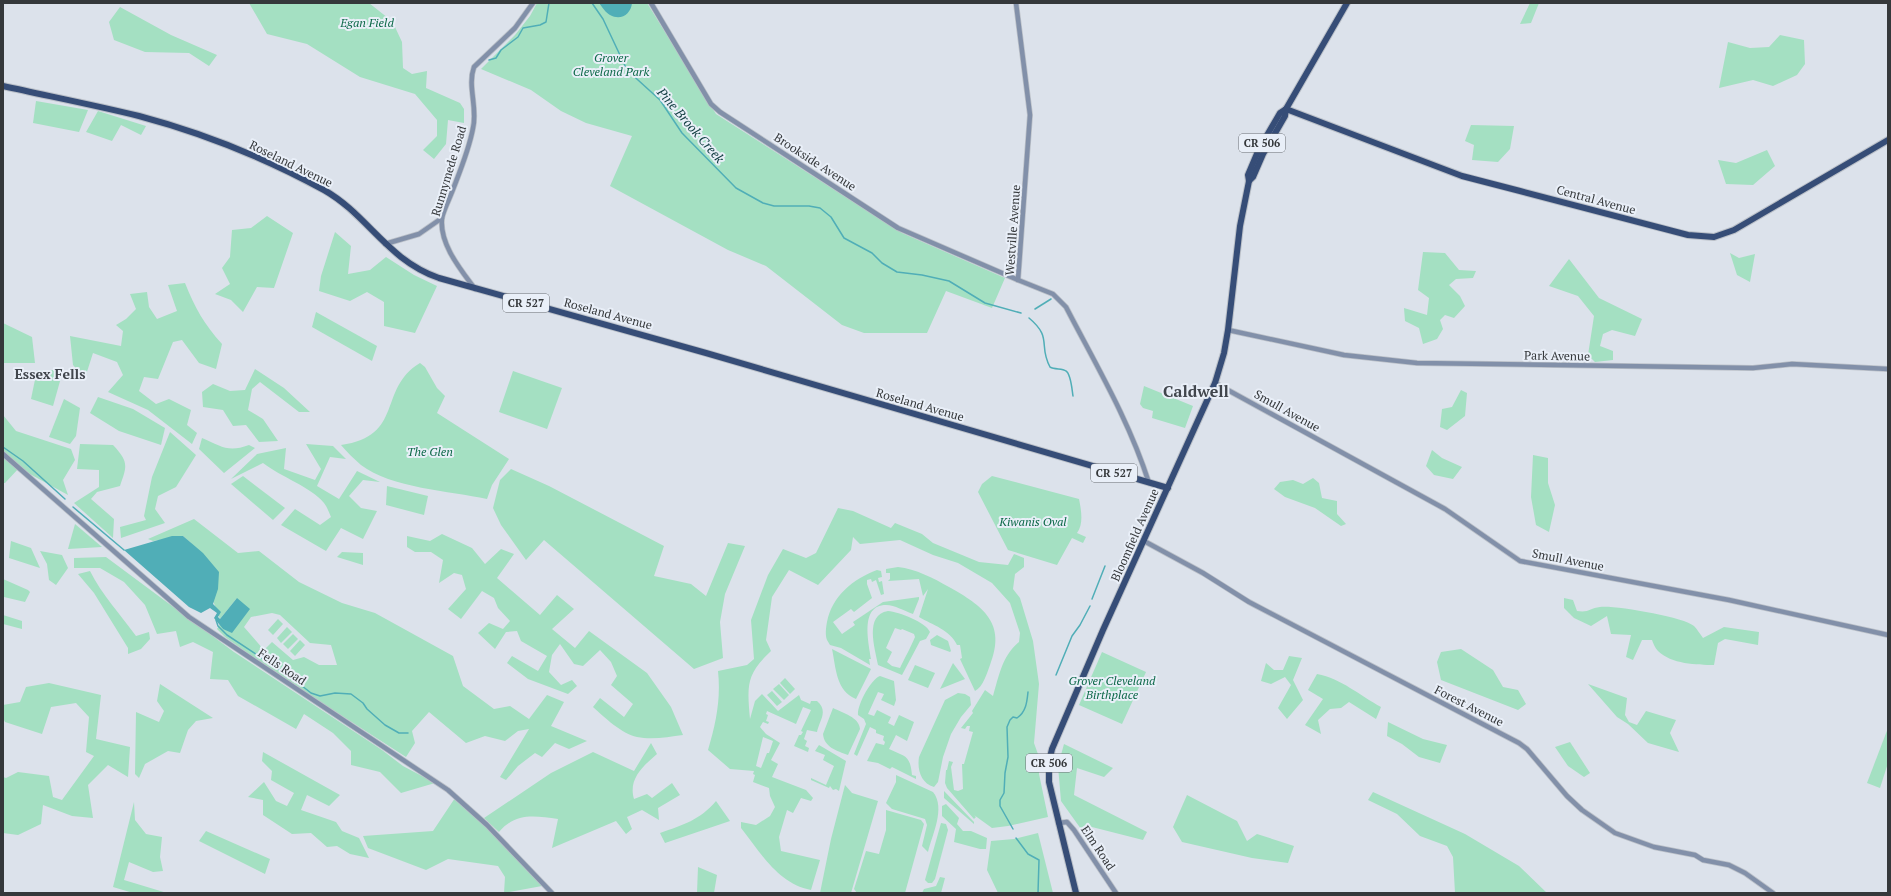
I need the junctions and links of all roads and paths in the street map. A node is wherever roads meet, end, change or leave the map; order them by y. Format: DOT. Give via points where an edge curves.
graph roads {
  1 [pos="533,3"];
  2 [pos="651,3"];
  3 [pos="1016,3"];
  4 [pos="1347,3"];
  5 [pos="3,86"];
  6 [pos="1286,109"];
  7 [pos="1888,140"];
  8 [pos="442,218"];
  9 [pos="385,244"];
  10 [pos="1018,280"];
  11 [pos="476,288"];
  12 [pos="1228,330"];
  13 [pos="1888,369"];
  14 [pos="1215,383"];
  15 [pos="3,454"];
  16 [pos="1149,483"];
  17 [pos="1168,488"];
  18 [pos="1144,541"];
  19 [pos="1888,635"];
  20 [pos="1058,823"];
  21 [pos="552,893"];
  22 [pos="1076,893"];
  23 [pos="1116,893"];
  24 [pos="1773,893"];
  1 -- 8 [label="street, Runnymede Road" via="515,28 474,67 474,127"];
  2 -- 10 [label="street, Brookside Avenue" via="711,104 720,112 898,228"];
  3 -- 10 [label="street, Westville Avenue" via="1030,115"];
  4 -- 6 [label="main road, Bloomfield Avenue / CR 506"];
  5 -- 9 [label="main road, Roseland Avenue / CR 527" via="140,117 234,148 326,191 346,206"];
  6 -- 7 [label="main road, Central Avenue" via="1462,176 1652,226 1714,237 1734,230"];
  6 -- 12 [label="main road, Bloomfield Avenue / CR 506" via="1280,113 1256,153 1248,175"];
  8 -- 9 [label="street" via="419,234"];
  8 -- 11 [label="street, Runnymede Road" via="444,232 457,264"];
  9 -- 11 [label="main road, Roseland Avenue / CR 527" via="419,270"];
  10 -- 16 [label="street, Westville Avenue" via="1053,294 1063,302 1120,407"];
  11 -- 16 [label="main road, Roseland Avenue / CR 527"];
  12 -- 13 [label="street, Park Avenue" via="1344,356 1417,363 1753,368 1792,364"];
  12 -- 14 [label="main road, Bloomfield Avenue / CR 506"];
  14 -- 17 [label="main road, Bloomfield Avenue / CR 506"];
  14 -- 19 [label="street, Smull Avenue" via="1445,509 1520,561 1729,600 1861,627"];
  15 -- 21 [label="street, Fells Road" via="189,617 448,790 487,825"];
  16 -- 17 [label="main road, Roseland Avenue / CR 527"];
  17 -- 18 [label="main road, Bloomfield Avenue / CR 506"];
  18 -- 20 [label="main road, Bloomfield Avenue / CR 506" via="1052,749 1049,782"];
  18 -- 24 [label="street, Forest Avenue" via="1249,602 1519,743 1567,796 1615,834 1654,847 1729,865"];
  20 -- 22 [label="main road, Bloomfield Avenue / CR 506"];
  20 -- 23 [label="street, Elm Road" via="1066,822 1074,830"];
}
